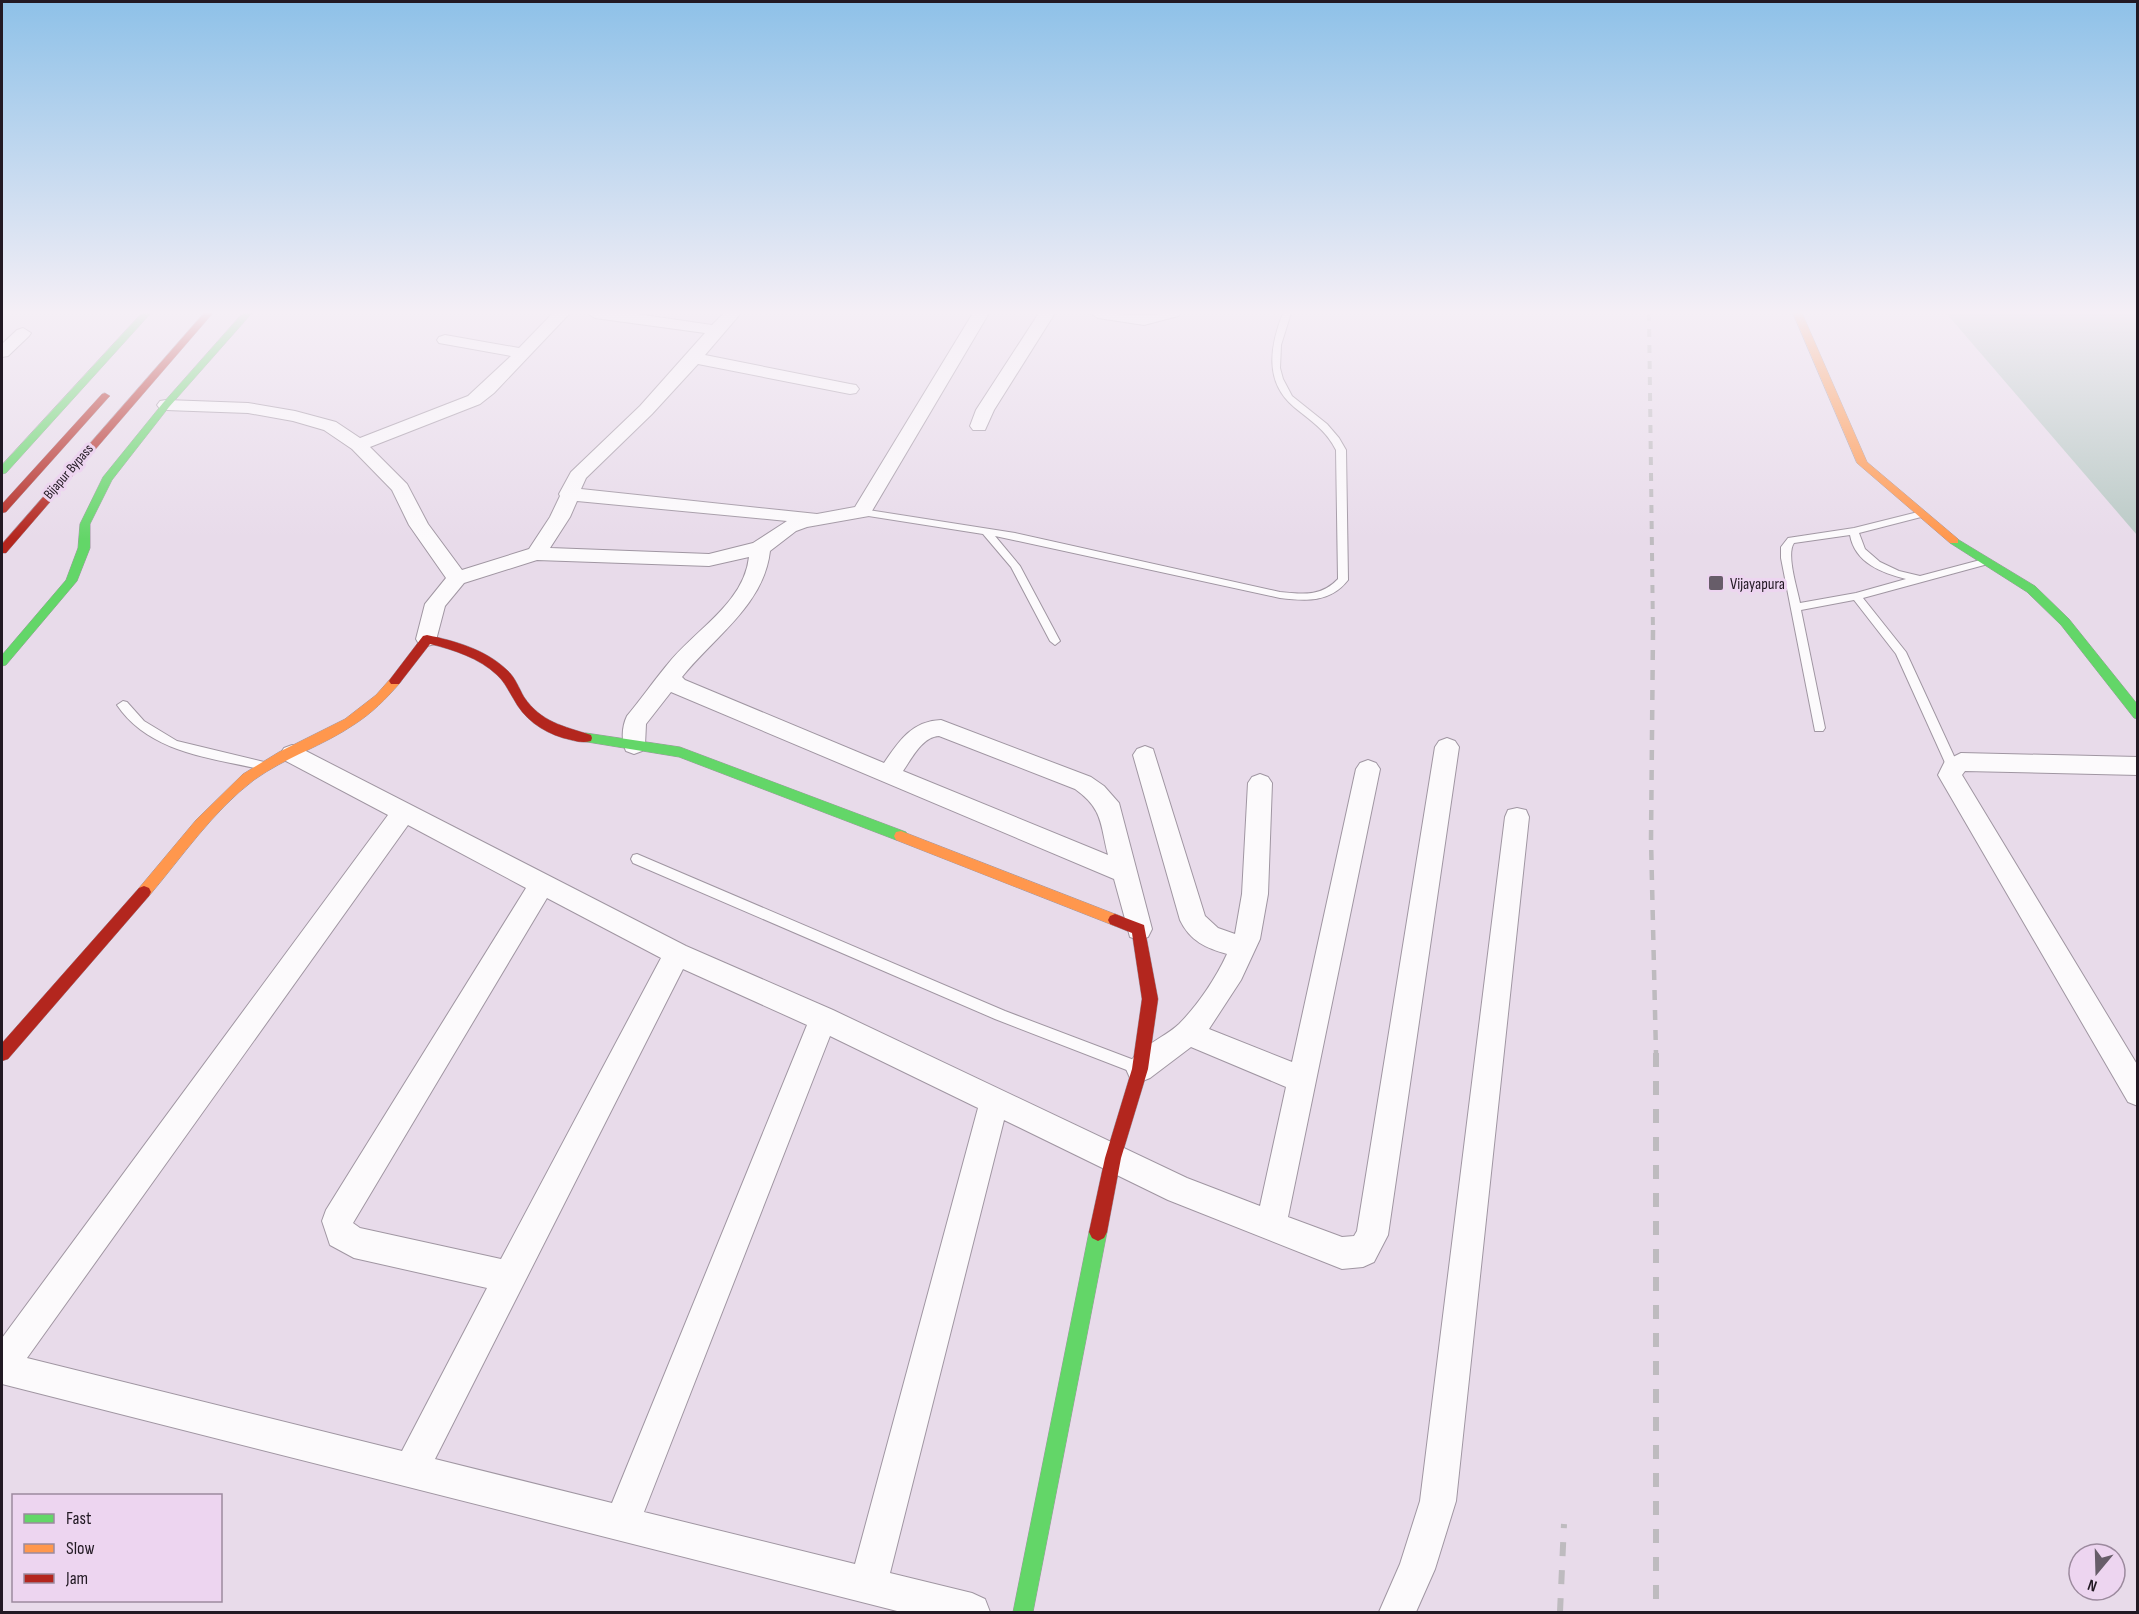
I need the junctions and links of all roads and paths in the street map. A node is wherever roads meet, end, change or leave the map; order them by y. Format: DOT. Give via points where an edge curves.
graph roads {
  1 [pos="76,388"];
  2 [pos="142,388"];
  3 [pos="181,388"];
  4 [pos="489,388"];
  5 [pos="666,388"];
  6 [pos="847,388"];
  7 [pos="936,388"];
  8 [pos="999,388"];
  9 [pos="1284,388"];
  10 [pos="1830,388"];
  11 [pos="112,389"];
  12 [pos="850,389"];
  13 [pos="166,405"];
  14 [pos="979,426"];
  15 [pos="358,445"];
  16 [pos="6,462"];
  17 [pos="1884,465"];
  18 [pos="1887,484"];
  19 [pos="568,494"];
  20 [pos="2,510"];
  21 [pos="862,512"];
  22 [pos="1922,514"];
  23 [pos="818,518"];
  24 [pos="986,531"];
  25 [pos="1854,531"];
  26 [pos="760,548"];
  27 [pos="2,550"];
  28 [pos="536,554"];
  29 [pos="1984,562"];
  30 [pos="457,578"];
  31 [pos="1917,578"];
  32 [pos="1856,596"];
  33 [pos="1796,607"];
  34 [pos="427,639"];
  35 [pos="1054,641"];
  36 [pos="2,662"];
  37 [pos="671,677"];
  38 [pos="123,705"];
  39 [pos="2138,715"];
  40 [pos="1819,728"];
  41 [pos="634,745"];
  42 [pos="1447,747"];
  43 [pos="292,753"];
  44 [pos="1145,755"];
  45 [pos="266,766"];
  46 [pos="2138,766"];
  47 [pos="1953,767"];
  48 [pos="1368,769"];
  49 [pos="889,773"];
  50 [pos="1260,783"];
  51 [pos="403,813"];
  52 [pos="1517,817"];
  53 [pos="637,859"];
  54 [pos="1125,873"];
  55 [pos="542,884"];
  56 [pos="1139,929"];
  57 [pos="1243,947"];
  58 [pos="676,954"];
  59 [pos="822,1019"];
  60 [pos="1188,1034"];
  61 [pos="2,1054"];
  62 [pos="1140,1069"];
  63 [pos="1302,1080"];
  64 [pos="2138,1093"];
  65 [pos="994,1101"];
  66 [pos="1113,1158"];
  67 [pos="1271,1226"];
  68 [pos="509,1277"];
  69 [pos="2,1367"];
  70 [pos="411,1471"];
  71 [pos="621,1524"];
  72 [pos="868,1586"];
  73 [pos="972,1612"];
  74 [pos="1023,1612"];
  75 [pos="1397,1612"];
  1 -- 16 [label="main road"];
  2 -- 27 [label="main road, Bijapur Bypass"];
  3 -- 13 [label="main road"];
  4 -- 15 [label="street" via="453,410"];
  5 -- 19 [label="street" via="588,465"];
  6 -- 12 [label="street"];
  7 -- 21 [label="street"];
  8 -- 14 [label="street"];
  9 -- 24 [label="lane" via="1288,397 1335,436 1341,450 1343,580 1332,592 1310,599 1280,595"];
  10 -- 18 [label="main road" via="1862,463"];
  11 -- 20 [label="main road, Bijapur Bypass"];
  13 -- 15 [label="street" via="248,408 295,416 330,426"];
  13 -- 36 [label="main road" via="107,479 85,524 84,548 70,581"];
  15 -- 30 [label="street" via="400,488 419,525"];
  17 -- 18 [label="main road"];
  18 -- 22 [label="main road"];
  19 -- 23 [label="street"];
  19 -- 28 [label="street" via="560,517"];
  21 -- 23 [label="street"];
  21 -- 24 [label="lane"];
  22 -- 25 [label="lane"];
  22 -- 29 [label="main road"];
  23 -- 26 [label="street" via="789,527"];
  24 -- 35 [label="lane" via="1015,566"];
  25 -- 31 [label="lane" via="1859,550 1879,567"];
  25 -- 33 [label="lane" via="1791,540 1786,558"];
  26 -- 28 [label="street" via="709,560"];
  26 -- 37 [label="street" via="755,578"];
  28 -- 30 [label="street"];
  29 -- 31 [label="lane"];
  29 -- 39 [label="main road" via="2031,589 2065,622"];
  30 -- 34 [label="street" via="435,603"];
  31 -- 32 [label="lane"];
  32 -- 33 [label="lane"];
  32 -- 47 [label="lane" via="1901,652"];
  33 -- 40 [label="lane"];
  34 -- 41 [label="main road" via="479,656 504,674 543,726 575,736"];
  34 -- 43 [label="main road" via="366,711"];
  37 -- 41 [label="street" via="635,722"];
  37 -- 49 [label="street" via="678,686"];
  38 -- 45 [label="lane" via="140,724 174,745"];
  41 -- 56 [label="main road" via="680,752 726,768"];
  42 -- 67 [label="street" via="1372,1235 1363,1251 1342,1253"];
  43 -- 45 [label="main road"];
  43 -- 51 [label="street"];
  44 -- 57 [label="street" via="1193,920 1209,938"];
  45 -- 61 [label="main road" via="227,796"];
  46 -- 47 [label="street" via="1961,762"];
  47 -- 64 [label="street" via="1950,775 1954,784"];
  48 -- 63 [label="street"];
  49 -- 54 [label="street"];
  49 -- 54 [label="street" via="920,732 930,726 1083,783 1107,803"];
  50 -- 57 [label="street" via="1253,915"];
  51 -- 55 [label="street"];
  51 -- 69 [label="street"];
  52 -- 75 [label="street" via="1438,1501 1417,1569"];
  53 -- 62 [label="lane" via="1000,1015"];
  54 -- 56 [label="street"];
  55 -- 58 [label="street"];
  55 -- 68 [label="street" via="337,1221 341,1234 354,1242"];
  56 -- 62 [label="main road" via="1150,999"];
  57 -- 60 [label="street" via="1232,972"];
  58 -- 59 [label="street"];
  58 -- 68 [label="street"];
  59 -- 65 [label="street"];
  59 -- 71 [label="street"];
  60 -- 62 [label="street"];
  60 -- 63 [label="street"];
  62 -- 66 [label="main road"];
  63 -- 67 [label="street"];
  65 -- 66 [label="street"];
  65 -- 72 [label="street"];
  66 -- 67 [label="street" via="1179,1190"];
  66 -- 74 [label="main road"];
  68 -- 70 [label="street"];
  69 -- 70 [label="street"];
  70 -- 71 [label="street"];
  71 -- 72 [label="street"];
  72 -- 73 [label="street"];
}
